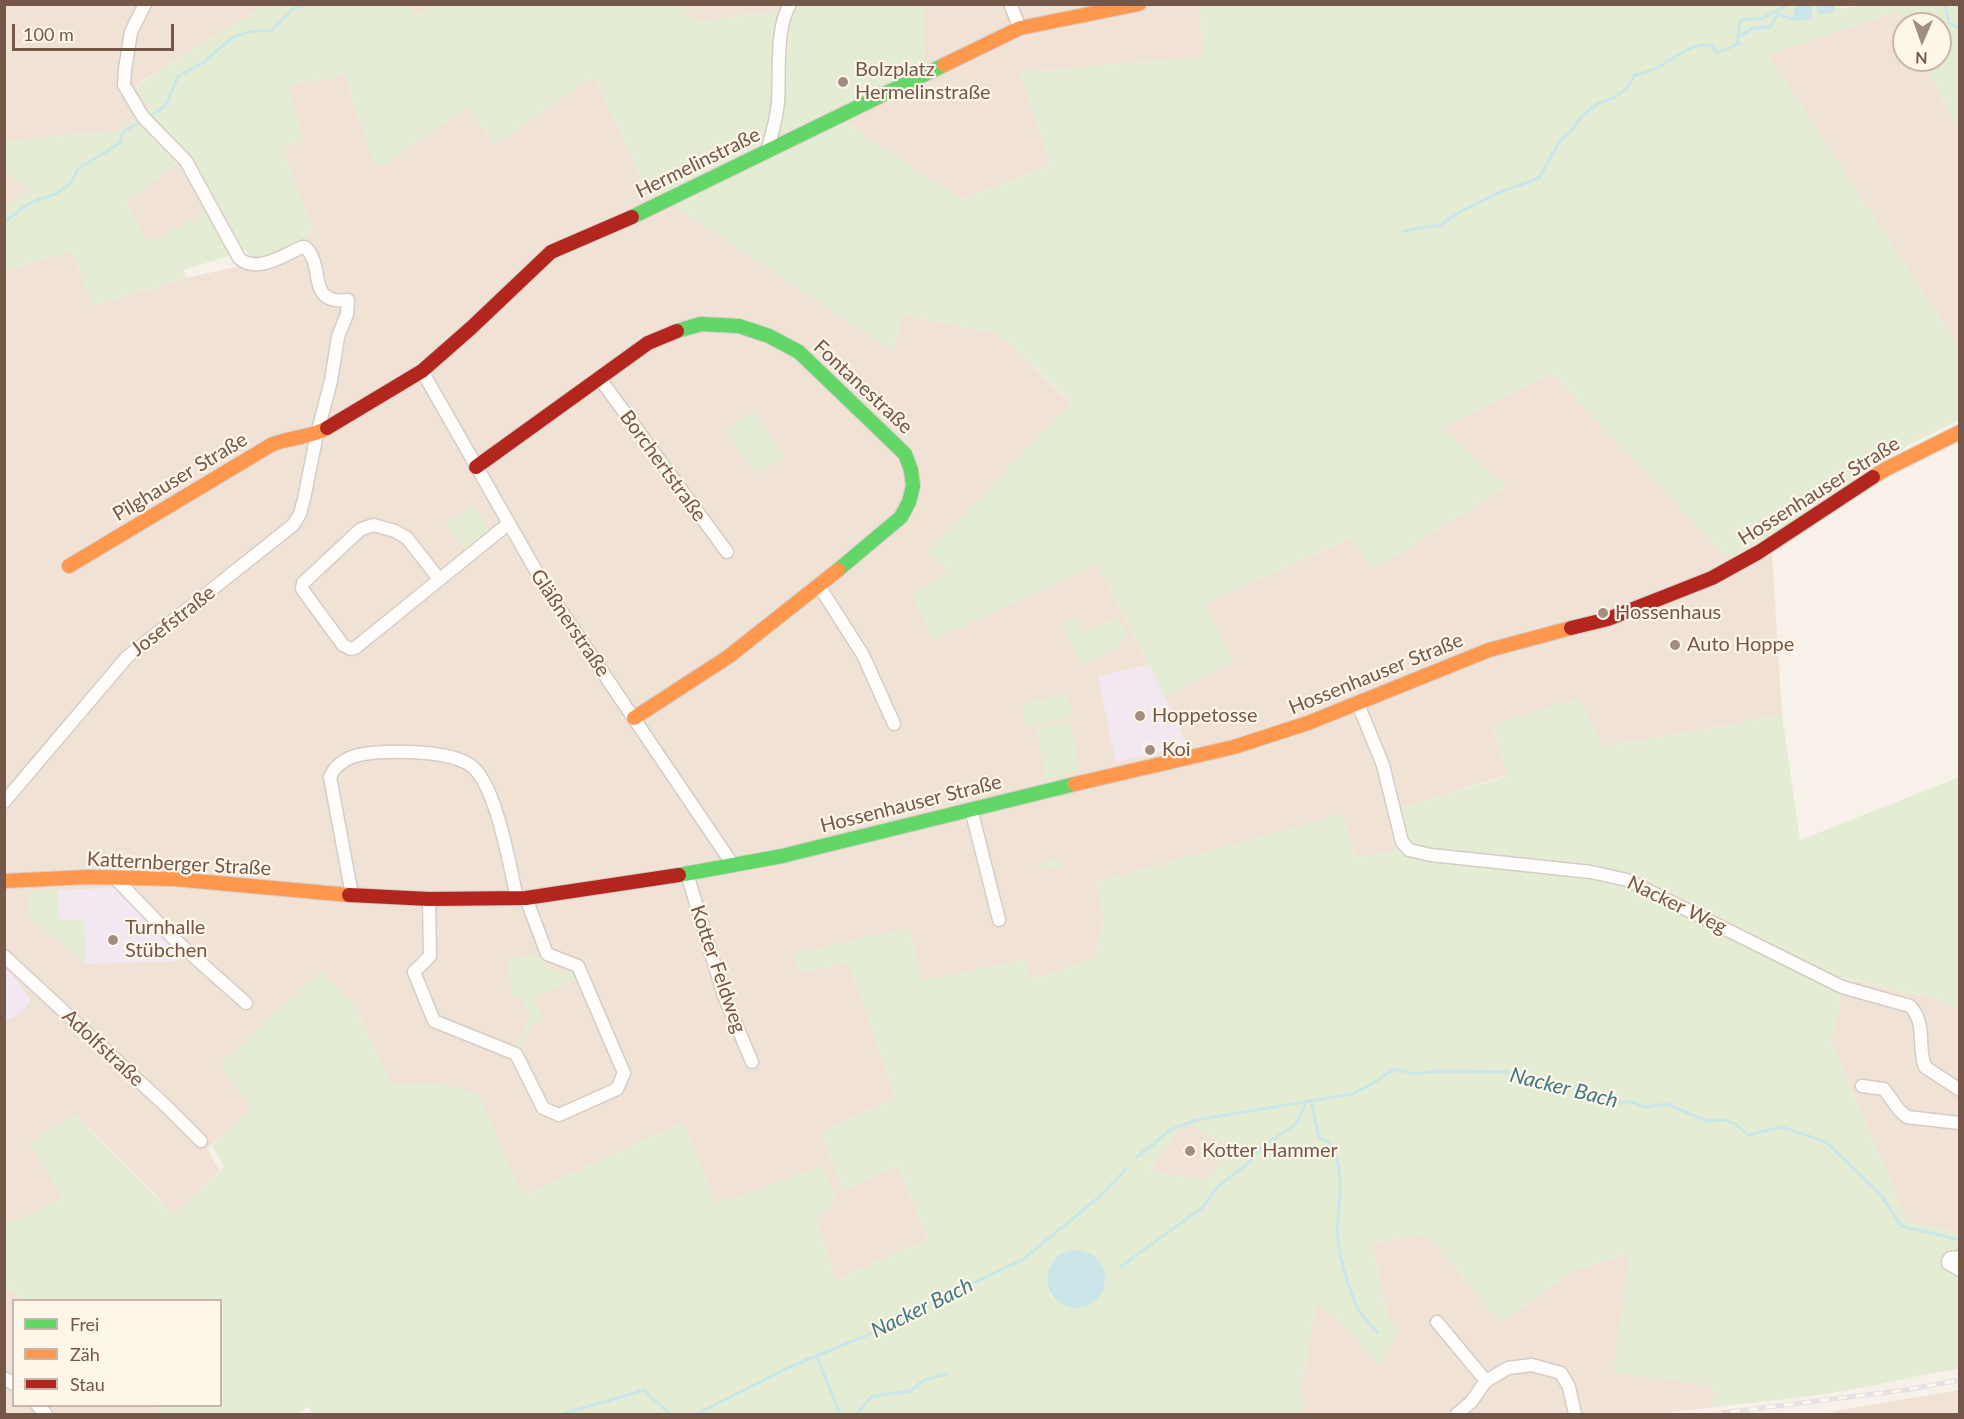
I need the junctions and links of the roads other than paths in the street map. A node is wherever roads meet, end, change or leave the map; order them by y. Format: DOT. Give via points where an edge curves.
graph roads {
  1 [pos="145,4"];
  2 [pos="790,4"];
  3 [pos="1010,4"];
  4 [pos="1139,4"];
  5 [pos="1020,28"];
  6 [pos="767,151"];
  7 [pos="422,370"];
  8 [pos="600,379"];
  9 [pos="1959,432"];
  10 [pos="316,434"];
  11 [pos="476,467"];
  12 [pos="508,524"];
  13 [pos="728,552"];
  14 [pos="69,566"];
  15 [pos="439,579"];
  16 [pos="819,586"];
  17 [pos="1358,704"];
  18 [pos="634,718"];
  19 [pos="894,724"];
  20 [pos="4,802"];
  21 [pos="971,809"];
  22 [pos="733,865"];
  23 [pos="687,874"];
  24 [pos="114,877"];
  25 [pos="4,881"];
  26 [pos="352,895"];
  27 [pos="522,898"];
  28 [pos="429,899"];
  29 [pos="999,920"];
  30 [pos="4,956"];
  31 [pos="246,1003"];
  32 [pos="752,1062"];
  33 [pos="1862,1086"];
  34 [pos="1959,1090"];
  35 [pos="1959,1123"];
  36 [pos="201,1141"];
  37 [pos="1959,1257"];
  38 [pos="1959,1270"];
  39 [pos="1437,1322"];
  40 [pos="1486,1381"];
  41 [pos="1457,1414"];
  42 [pos="1575,1414"];
  1 -- 10 [label="street, Josefstraße" via="131,32 124,79 126,91 144,119 186,162 239,258 262,264 305,248 311,254 326,297 335,302 348,300"];
  2 -- 6 [label="street" via="781,31 778,103"];
  3 -- 5 [label="street"];
  4 -- 5 [label="street, Hermelinstraße"];
  5 -- 6 [label="street, Hermelinstraße"];
  6 -- 7 [label="street, Hermelinstraße" via="651,209 552,252"];
  7 -- 10 [label="street, Hermelinstraße"];
  7 -- 11 [label="street, Gläßnerstraße"];
  8 -- 11 [label="street, Fontanestraße"];
  8 -- 13 [label="street, Borchertstraße"];
  8 -- 16 [label="street, Fontanestraße" via="648,343 701,324 739,326 799,352 905,454 914,486 901,516"];
  9 -- 17 [label="street, Hossenhauser Straße" via="1886,469 1712,578 1608,619 1489,650"];
  10 -- 14 [label="street, Pilghauser Straße" via="271,445"];
  10 -- 20 [label="street, Josefstraße" via="304,499 293,525 127,657"];
  11 -- 12 [label="street, Gläßnerstraße"];
  12 -- 15 [label="street"];
  12 -- 18 [label="street, Gläßnerstraße" via="547,590"];
  15 -- 15 [label="street" via="351,649 343,645 302,589 303,583 355,534 374,525 407,538"];
  16 -- 18 [label="street, Fontanestraße" via="728,657"];
  16 -- 19 [label="street" via="863,655"];
  17 -- 21 [label="street, Hossenhauser Straße" via="1234,747"];
  17 -- 34 [label="street, Nacker Weg" via="1383,765 1402,842 1409,850 1591,872 1627,880 1842,987 1910,1006 1921,1025 1925,1067"];
  18 -- 22 [label="street, Gläßnerstraße"];
  21 -- 22 [label="street, Hossenhauser Straße"];
  21 -- 29 [label="street"];
  22 -- 23 [label="street, Katternberger Straße"];
  23 -- 27 [label="street, Katternberger Straße"];
  23 -- 32 [label="street, Kotter Feldweg" via="724,996"];
  24 -- 25 [label="street, Katternberger Straße"];
  24 -- 26 [label="street, Katternberger Straße"];
  24 -- 31 [label="street" via="173,938"];
  26 -- 27 [label="street" via="330,777 333,770 356,754 417,752 463,762 478,773 496,810"];
  26 -- 28 [label="street, Katternberger Straße"];
  27 -- 28 [label="street, Katternberger Straße"];
  27 -- 28 [label="street" via="547,954 578,966 624,1073 616,1089 559,1115 543,1108 516,1054 434,1021 414,972 430,956"];
  30 -- 36 [label="street, Adolfstraße"];
  33 -- 35 [label="street" via="1884,1089 1907,1116"];
  37 -- 38 [label="street" via="1947,1260"];
  39 -- 40 [label="street"];
  40 -- 41 [label="street"];
  40 -- 42 [label="street" via="1514,1366 1532,1365 1561,1373 1569,1387"];
}
